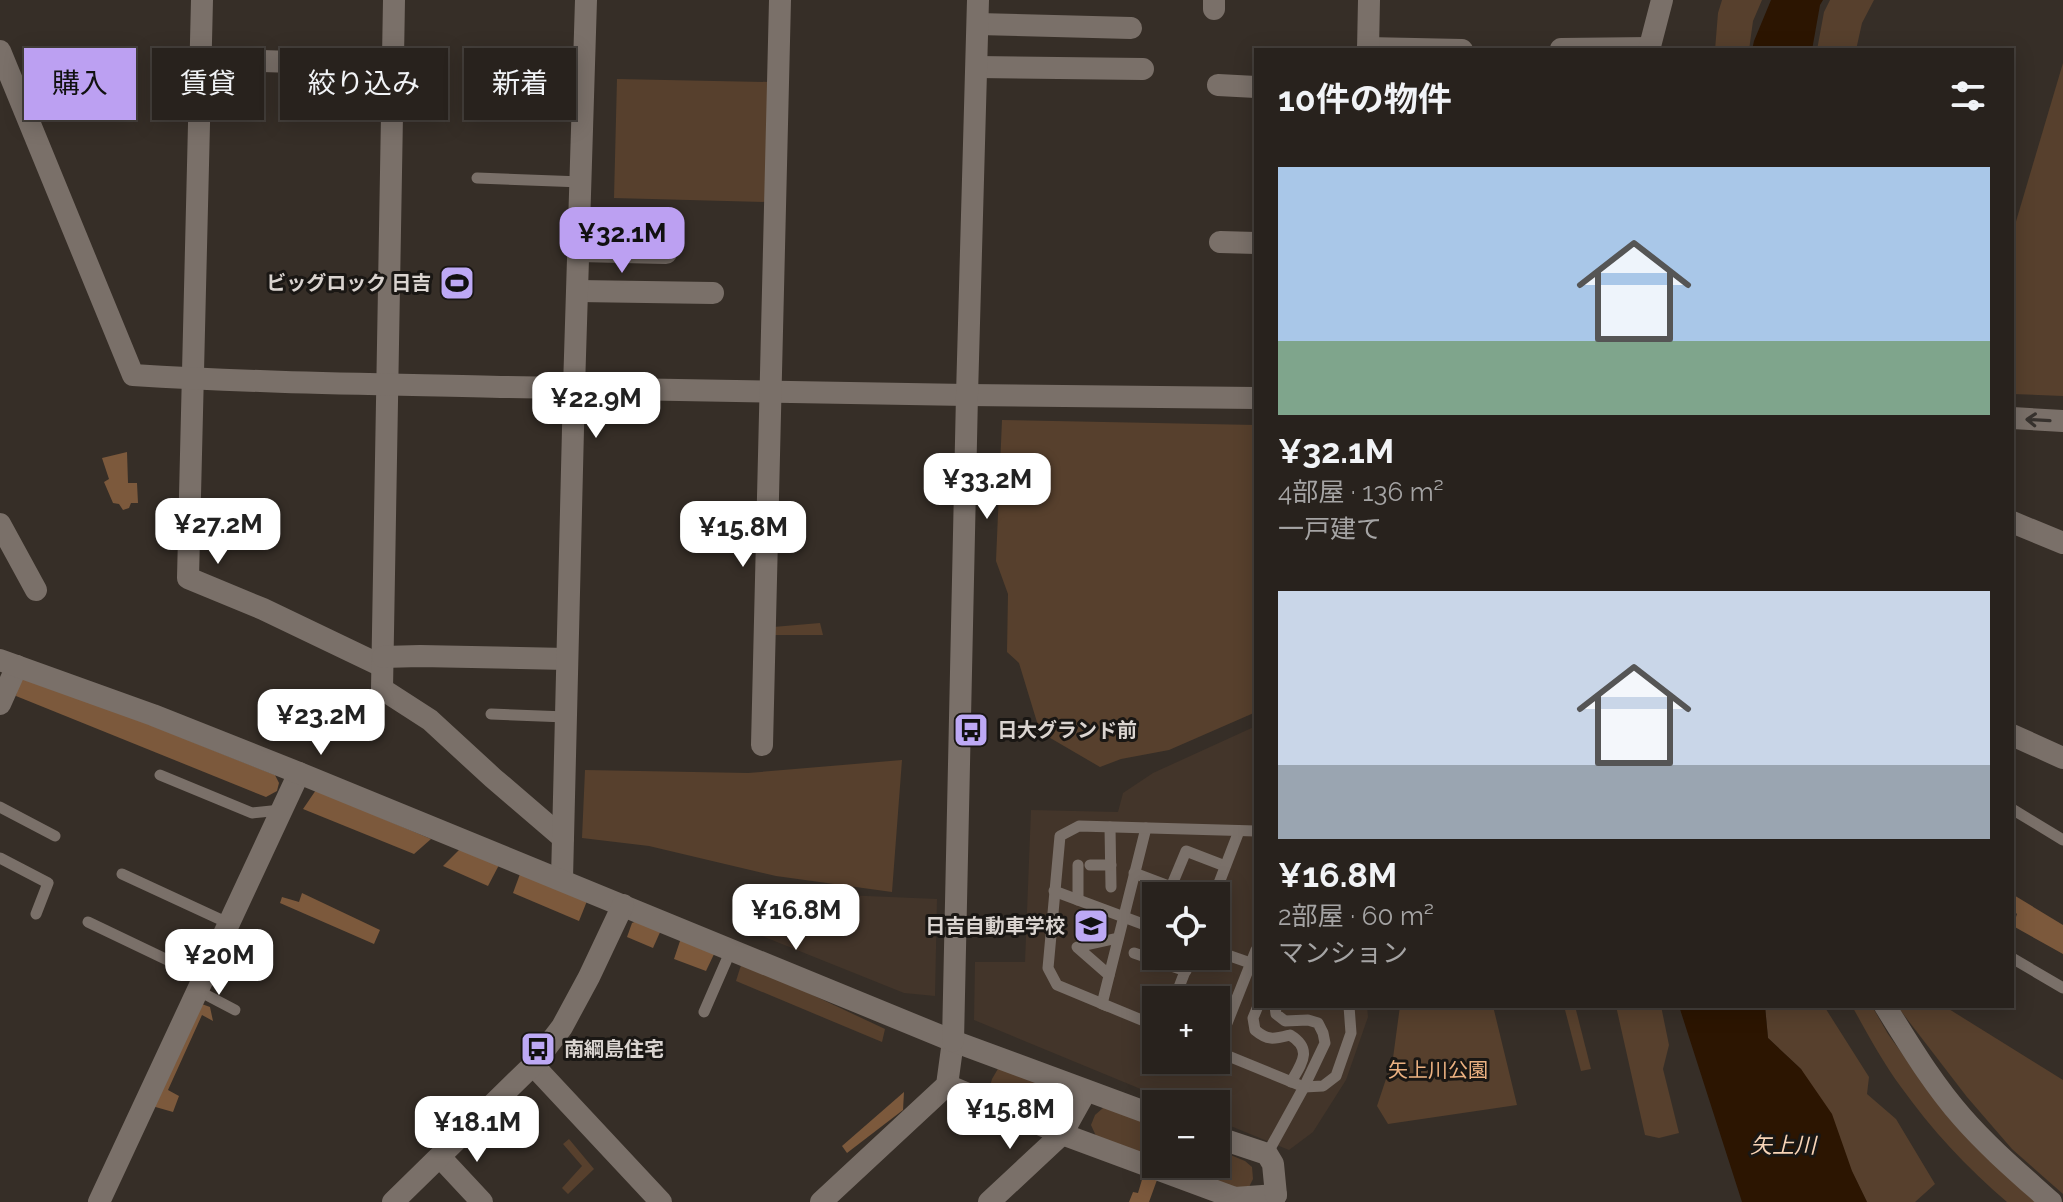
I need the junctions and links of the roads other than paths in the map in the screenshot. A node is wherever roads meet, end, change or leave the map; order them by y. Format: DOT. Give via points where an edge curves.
graph roads {
  1 [pos="202,0"];
  2 [pos="394,0"];
  3 [pos="586,0"];
  4 [pos="780,0"];
  5 [pos="978,0"];
  6 [pos="1369,0"];
  7 [pos="1662,0"];
  8 [pos="978,24"];
  9 [pos="1131,28"];
  10 [pos="201,48"];
  11 [pos="1368,48"];
  12 [pos="1649,48"];
  13 [pos="0,51"];
  14 [pos="977,67"];
  15 [pos="1143,69"];
  16 [pos="1218,86"];
  17 [pos="1254,87"];
  18 [pos="199,120"];
  19 [pos="477,178"];
  20 [pos="582,182"];
  21 [pos="1220,242"];
  22 [pos="1254,243"];
  23 [pos="579,251"];
  24 [pos="666,253"];
  25 [pos="578,291"];
  26 [pos="702,299"];
  27 [pos="193,379"];
  28 [pos="386,384"];
  29 [pos="574,388"];
  30 [pos="770,393"];
  31 [pos="967,395"];
  32 [pos="1254,398"];
  33 [pos="2014,418"];
  34 [pos="2063,421"];
  35 [pos="2014,523"];
  36 [pos="0,524"];
  37 [pos="2063,543"];
  38 [pos="36,590"];
  39 [pos="567,659"];
  40 [pos="382,662"];
  41 [pos="9,663"];
  42 [pos="0,704"];
  43 [pos="491,714"];
  44 [pos="566,717"];
  45 [pos="2014,736"];
  46 [pos="762,745"];
  47 [pos="2063,758"];
  48 [pos="299,773"];
  49 [pos="160,775"];
  50 [pos="0,807"];
  51 [pos="281,810"];
  52 [pos="2014,810"];
  53 [pos="1110,827"];
  54 [pos="1146,828"];
  55 [pos="1239,831"];
  56 [pos="1254,831"];
  57 [pos="55,836"];
  58 [pos="563,838"];
  59 [pos="2063,840"];
  60 [pos="0,858"];
  61 [pos="1111,865"];
  62 [pos="1225,866"];
  63 [pos="1134,873"];
  64 [pos="122,874"];
  65 [pos="562,879"];
  66 [pos="1219,882"];
  67 [pos="1111,887"];
  68 [pos="1054,891"];
  69 [pos="1078,900"];
  70 [pos="623,905"];
  71 [pos="36,914"];
  72 [pos="1123,918"];
  73 [pos="88,922"];
  74 [pos="228,923"];
  75 [pos="1142,924"];
  76 [pos="1118,938"];
  77 [pos="731,950"];
  78 [pos="1134,953"];
  79 [pos="1230,956"];
  80 [pos="2014,959"];
  81 [pos="1254,964"];
  82 [pos="1186,971"];
  83 [pos="1109,975"];
  84 [pos="200,984"];
  85 [pos="1180,986"];
  86 [pos="2063,988"];
  87 [pos="1102,1004"];
  88 [pos="1257,1008"];
  89 [pos="1275,1008"];
  90 [pos="1349,1008"];
  91 [pos="1886,1008"];
  92 [pos="235,1010"];
  93 [pos="704,1012"];
  94 [pos="1230,1019"];
  95 [pos="1142,1020"];
  96 [pos="953,1041"];
  97 [pos="1230,1057"];
  98 [pos="1230,1057"];
  99 [pos="533,1065"];
  100 [pos="1291,1082"];
  101 [pos="947,1085"];
  102 [pos="1304,1087"];
  103 [pos="1086,1091"];
  104 [pos="1142,1111"];
  105 [pos="1062,1134"];
  106 [pos="1230,1142"];
  107 [pos="1267,1154"];
  108 [pos="440,1157"];
  109 [pos="1274,1200"];
  110 [pos="99,1202"];
  111 [pos="393,1202"];
  112 [pos="482,1202"];
  113 [pos="661,1202"];
  114 [pos="821,1202"];
  115 [pos="989,1202"];
  116 [pos="2051,1202"];
  1 -- 10 [label="street"];
  2 -- 28 [label="street"];
  3 -- 20 [label="street"];
  4 -- 30 [label="street"];
  5 -- 8 [label="street"];
  6 -- 11 [label="street"];
  7 -- 12 [label="street"];
  8 -- 9 [label="street"];
  8 -- 14 [label="street"];
  13 -- 27 [label="street" via="133,375"];
  14 -- 15 [label="street"];
  14 -- 31 [label="street"];
  16 -- 17 [label="street"];
  18 -- 27 [label="street"];
  19 -- 20 [label="lane"];
  20 -- 23 [label="street"];
  21 -- 22 [label="street"];
  23 -- 24 [label="street"];
  23 -- 25 [label="street"];
  25 -- 26 [label="street"];
  25 -- 29 [label="street"];
  27 -- 28 [label="street"];
  27 -- 40 [label="street" via="188,578"];
  28 -- 29 [label="street"];
  28 -- 40 [label="street"];
  29 -- 30 [label="street"];
  29 -- 39 [label="street"];
  30 -- 31 [label="street"];
  30 -- 46 [label="street"];
  31 -- 32 [label="street"];
  31 -- 96 [label="street"];
  34 -- 33 [label="street, one-way"];
  35 -- 37 [label="street"];
  36 -- 38 [label="street"];
  39 -- 40 [label="street" via="420,656"];
  39 -- 44 [label="street"];
  40 -- 58 [label="street" via="382,689 430,720"];
  41 -- 42 [label="street"];
  41 -- 48 [label="street"];
  43 -- 44 [label="lane"];
  44 -- 58 [label="street"];
  45 -- 47 [label="street"];
  48 -- 51 [label="street"];
  48 -- 65 [label="street"];
  49 -- 51 [label="lane" via="252,813"];
  50 -- 57 [label="lane"];
  51 -- 74 [label="street"];
  52 -- 59 [label="lane"];
  53 -- 54 [label="lane"];
  53 -- 61 [label="lane"];
  53 -- 68 [label="lane" via="1079,826 1060,836"];
  54 -- 55 [label="lane"];
  54 -- 63 [label="lane"];
  55 -- 56 [label="lane"];
  55 -- 62 [label="lane"];
  58 -- 65 [label="street"];
  60 -- 71 [label="lane" via="48,883"];
  61 -- 67 [label="lane"];
  61 -- 69 [label="lane" via="1084,865"];
  62 -- 63 [label="lane" via="1186,851 1171,887"];
  62 -- 66 [label="lane"];
  63 -- 72 [label="lane"];
  64 -- 74 [label="lane"];
  65 -- 70 [label="street"];
  68 -- 69 [label="lane"];
  68 -- 87 [label="lane" via="1048,968 1057,985"];
  69 -- 72 [label="lane"];
  70 -- 77 [label="street"];
  70 -- 99 [label="street" via="562,1027"];
  72 -- 75 [label="lane"];
  72 -- 76 [label="lane"];
  73 -- 84 [label="lane"];
  74 -- 84 [label="street"];
  76 -- 83 [label="lane"];
  76 -- 83 [label="lane" via="1077,947"];
  77 -- 93 [label="lane"];
  77 -- 96 [label="street"];
  78 -- 82 [label="lane"];
  79 -- 81 [label="lane"];
  80 -- 86 [label="lane"];
  81 -- 94 [label="lane"];
  82 -- 85 [label="lane"];
  83 -- 87 [label="lane"];
  84 -- 92 [label="lane"];
  84 -- 110 [label="street"];
  87 -- 95 [label="lane"];
  88 -- 100 [label="lane" via="1255,1030 1276,1039 1290,1035 1304,1051"];
  89 -- 102 [label="lane" via="1285,1021 1318,1023 1323,1033 1325,1043"];
  90 -- 102 [label="lane" via="1351,1033 1336,1076 1323,1086"];
  91 -- 116 [label="street" via="1962,1117"];
  96 -- 101 [label="street"];
  96 -- 103 [label="street"];
  97 -- 100 [label="lane"];
  98 -- 102 [label="lane"];
  99 -- 108 [label="street"];
  99 -- 113 [label="street"];
  100 -- 102 [label="lane"];
  101 -- 105 [label="street"];
  101 -- 114 [label="street"];
  102 -- 107 [label="lane"];
  103 -- 104 [label="street"];
  103 -- 105 [label="street"];
  105 -- 109 [label="street" via="1235,1198"];
  105 -- 115 [label="street"];
  106 -- 107 [label="street"];
  107 -- 109 [label="street" via="1273,1164"];
  108 -- 111 [label="street"];
  108 -- 112 [label="street"];
}
